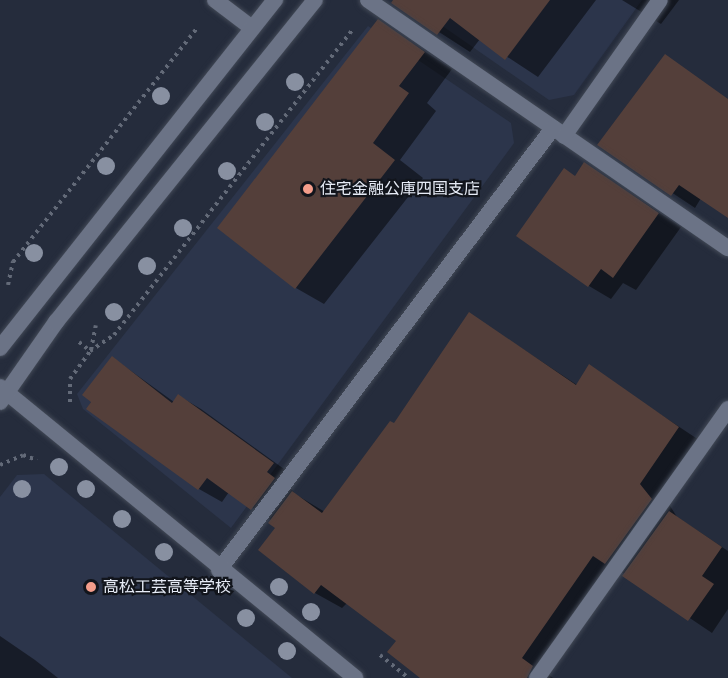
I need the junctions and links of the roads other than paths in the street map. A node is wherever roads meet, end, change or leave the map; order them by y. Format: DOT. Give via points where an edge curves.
graph roads {
  1 [pos="275,0"];
  2 [pos="315,0"];
  3 [pos="660,0"];
  4 [pos="216,1"];
  5 [pos="371,2"];
  6 [pos="252,28"];
  7 [pos="559,132"];
  8 [pos="728,248"];
  9 [pos="0,348"];
  10 [pos="2,394"];
  11 [pos="728,409"];
  12 [pos="219,570"];
  13 [pos="355,678"];
  14 [pos="537,678"];
  1 -- 6 [label="street"];
  2 -- 10 [label="street"];
  3 -- 7 [label="street"];
  4 -- 6 [label="street"];
  5 -- 7 [label="street"];
  6 -- 9 [label="street"];
  7 -- 8 [label="street"];
  7 -- 12 [label="street"];
  10 -- 12 [label="street"];
  11 -- 14 [label="street"];
  12 -- 13 [label="street"];
}
